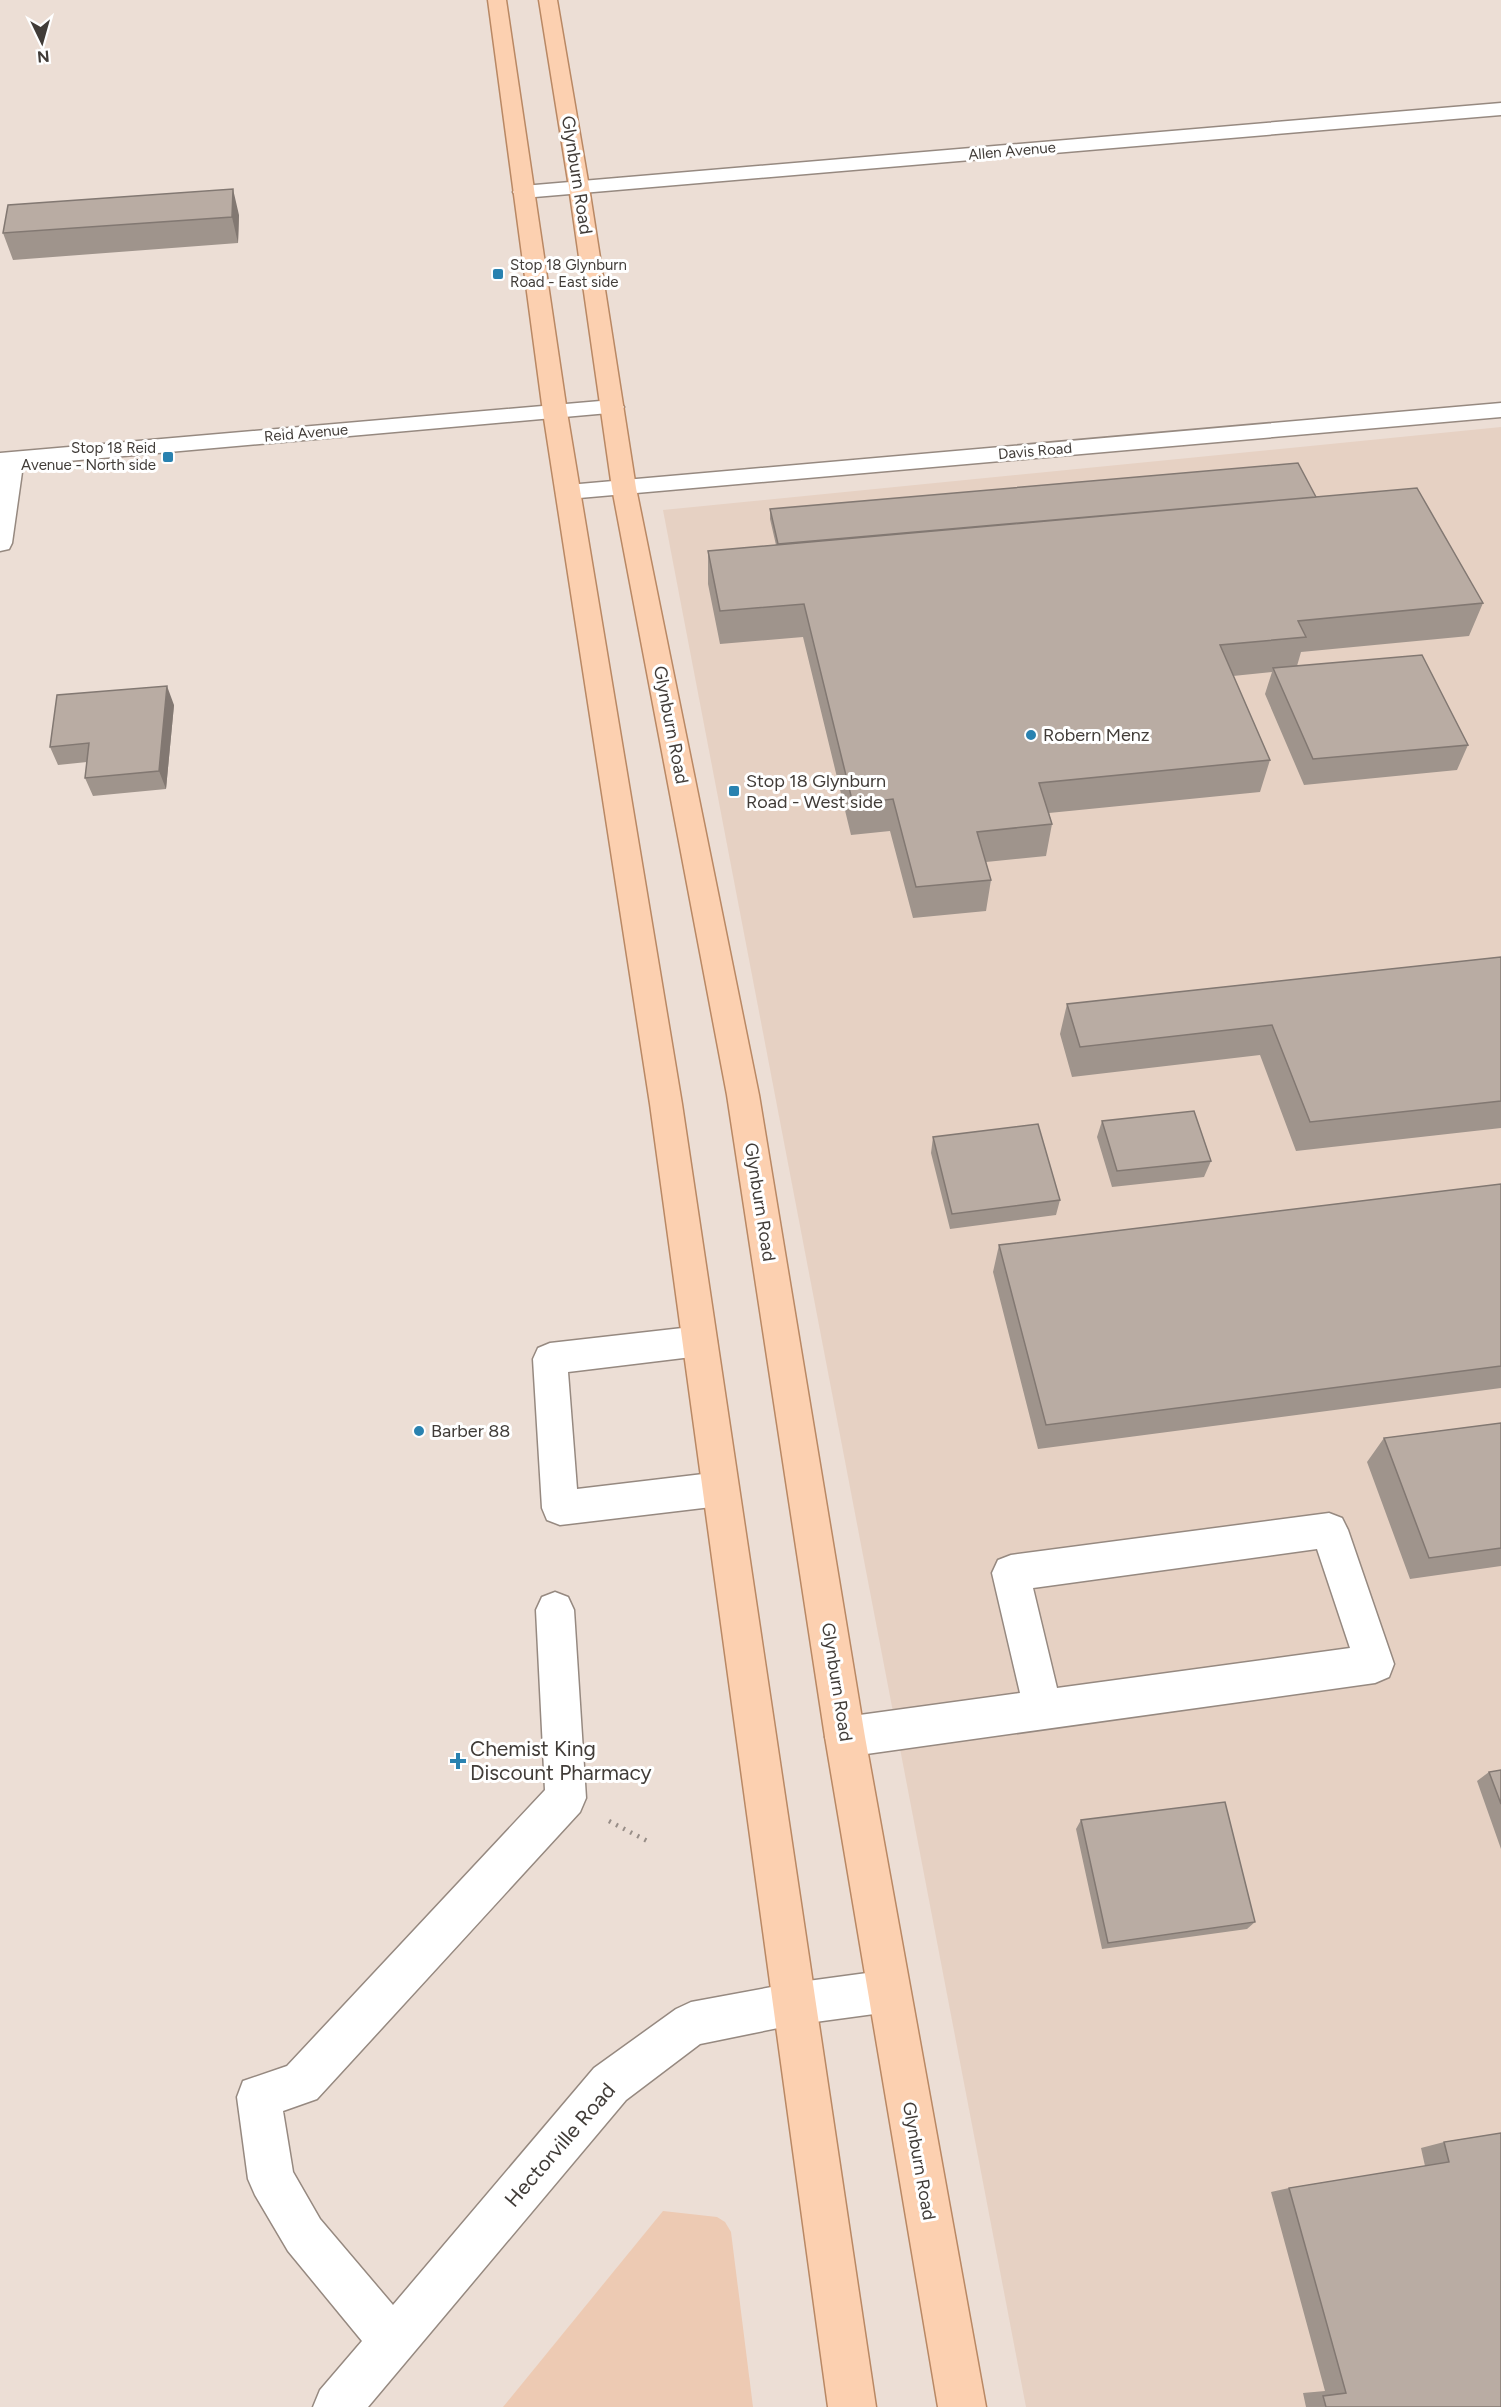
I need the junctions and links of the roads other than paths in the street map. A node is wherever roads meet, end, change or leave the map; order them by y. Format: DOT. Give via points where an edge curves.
graph roads {
  1 [pos="497,0"];
  2 [pos="548,0"];
  3 [pos="1501,109"];
  4 [pos="579,187"];
  5 [pos="523,192"];
  6 [pos="612,407"];
  7 [pos="1501,410"];
  8 [pos="555,412"];
  9 [pos="6,459"];
  10 [pos="624,488"];
  11 [pos="568,492"];
  12 [pos="0,543"];
  13 [pos="700,1341"];
  14 [pos="720,1489"];
  15 [pos="555,1610"];
  16 [pos="1043,1710"];
  17 [pos="845,1737"];
  18 [pos="889,1991"];
  19 [pos="793,2004"];
  20 [pos="393,2341"];
  21 [pos="337,2407"];
  22 [pos="852,2407"];
  23 [pos="962,2407"];
  1 -- 5 [label="main road"];
  2 -- 4 [label="main road, Glynburn Road"];
  3 -- 4 [label="street, Allen Avenue"];
  4 -- 5 [label="street, Allen Avenue"];
  4 -- 6 [label="main road, Glynburn Road"];
  5 -- 8 [label="main road"];
  6 -- 8 [label="street, Reid Avenue"];
  6 -- 10 [label="main road, Glynburn Road"];
  7 -- 10 [label="street, Davis Road"];
  8 -- 9 [label="street, Reid Avenue"];
  8 -- 11 [label="main road"];
  9 -- 12 [label="street"];
  10 -- 11 [label="street, Davis Road"];
  10 -- 17 [label="main road, Glynburn Road" via="743,1095"];
  11 -- 13 [label="main road"];
  13 -- 14 [label="main road"];
  13 -- 14 [label="street" via="550,1359 560,1508"];
  14 -- 19 [label="main road"];
  15 -- 20 [label="street" via="566,1798 301,2083 259,2097 271,2179 304,2235"];
  16 -- 16 [label="street" via="1375,1664 1329,1530 1011,1573"];
  16 -- 17 [label="street"];
  17 -- 18 [label="main road, Glynburn Road"];
  18 -- 19 [label="street, Hectorville Road"];
  18 -- 23 [label="main road, Glynburn Road"];
  19 -- 20 [label="street, Hectorville Road" via="691,2024 610,2084"];
  19 -- 22 [label="main road"];
  20 -- 21 [label="street, Hectorville Road"];
}
